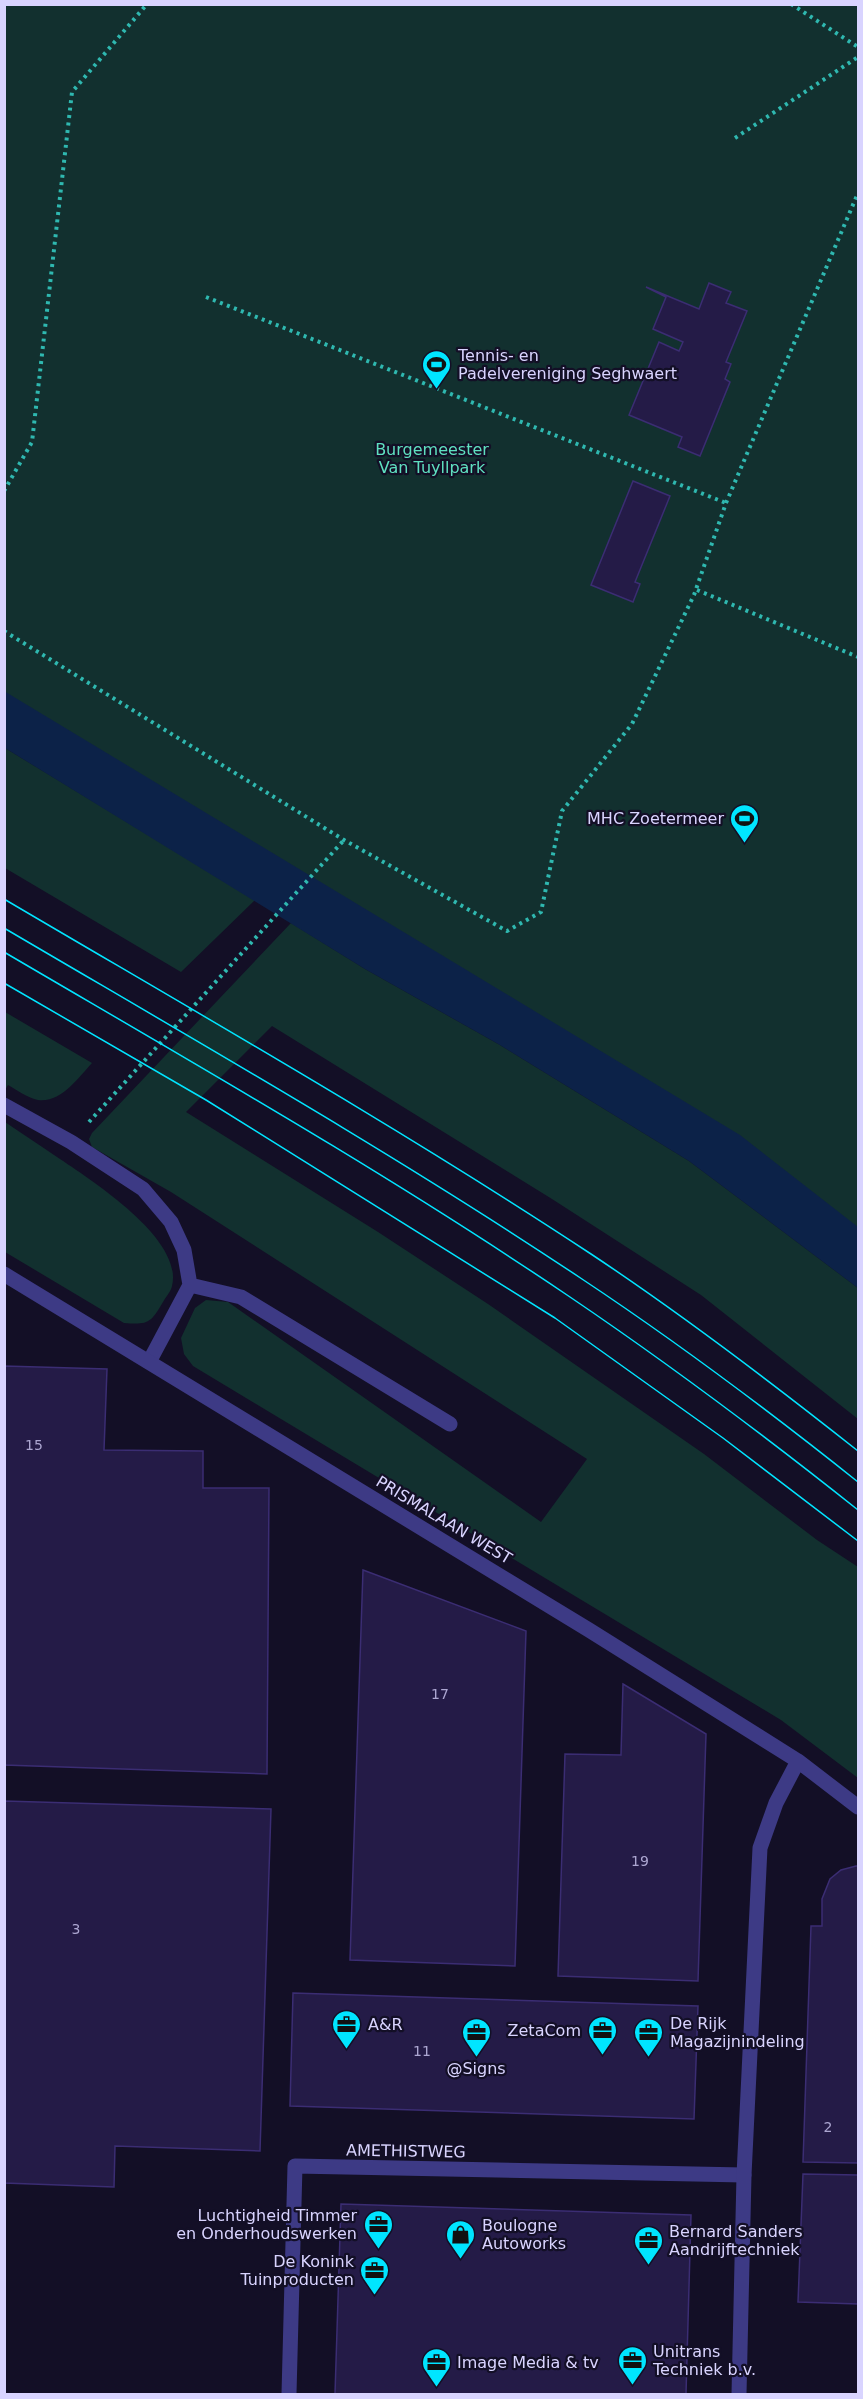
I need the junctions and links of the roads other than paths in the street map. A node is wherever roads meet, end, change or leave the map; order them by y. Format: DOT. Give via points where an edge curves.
graph roads {
  1 [pos="4,1105"];
  2 [pos="4,1274"];
  3 [pos="190,1285"];
  4 [pos="149,1362"];
  5 [pos="450,1424"];
  6 [pos="798,1761"];
  7 [pos="858,1807"];
  8 [pos="744,2175"];
  9 [pos="289,2394"];
  10 [pos="739,2394"];
  1 -- 3 [label="street" via="143,1189 171,1222 184,1250"];
  2 -- 4 [label="street, PRISMALAAN WEST"];
  3 -- 4 [label="street"];
  3 -- 5 [label="street" via="241,1297"];
  4 -- 6 [label="street, PRISMALAAN WEST"];
  6 -- 7 [label="street, PRISMALAAN WEST"];
  6 -- 8 [label="street" via="776,1803 760,1848"];
  8 -- 9 [label="street, AMETHISTWEG" via="295,2166"];
  8 -- 10 [label="street"];
}
